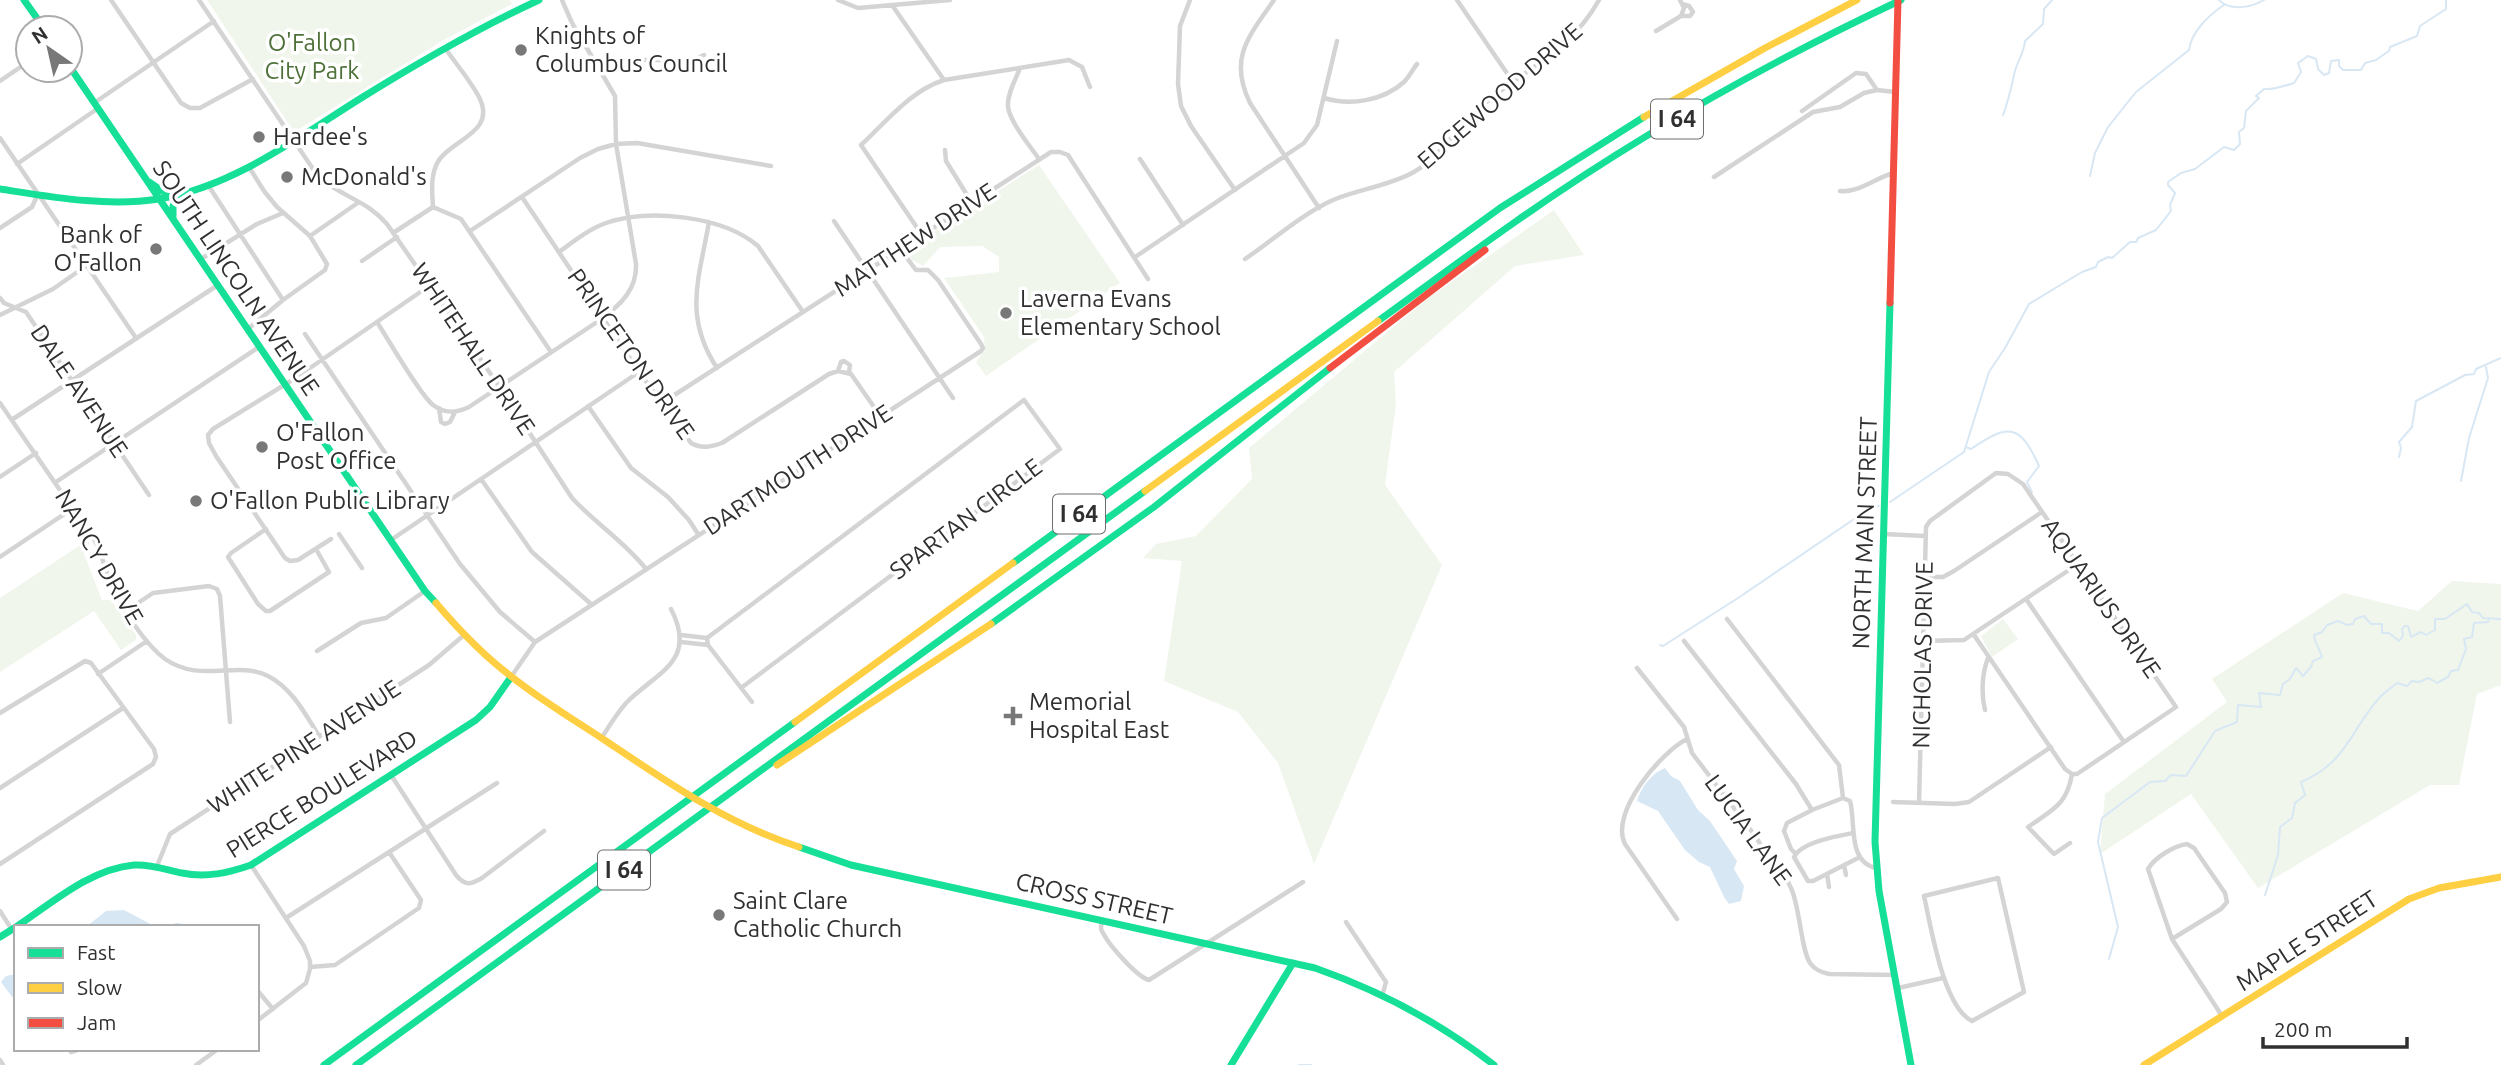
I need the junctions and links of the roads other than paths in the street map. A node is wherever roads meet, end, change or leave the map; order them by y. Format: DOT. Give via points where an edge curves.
graph roads {
  1 [pos="111,0"];
  2 [pos="200,0"];
  3 [pos="539,0"];
  4 [pos="562,0"];
  5 [pos="838,0"];
  6 [pos="950,0"];
  7 [pos="1190,0"];
  8 [pos="1274,0"];
  9 [pos="1457,0"];
  10 [pos="1600,0"];
  11 [pos="1857,0"];
  12 [pos="1900,0"];
  13 [pos="1681,2"];
  14 [pos="520,4"];
  15 [pos="892,4"];
  16 [pos="1681,16"];
  17 [pos="214,21"];
  18 [pos="1656,31"];
  19 [pos="1337,41"];
  20 [pos="444,47"];
  21 [pos="705,55"];
  22 [pos="152,62"];
  23 [pos="1417,64"];
  24 [pos="1020,67"];
  25 [pos="602,72"];
  26 [pos="253,79"];
  27 [pos="944,80"];
  28 [pos="1513,82"];
  29 [pos="81,84"];
  30 [pos="1090,86"];
  31 [pos="1877,90"];
  32 [pos="1895,92"];
  33 [pos="1324,98"];
  34 [pos="95,106"];
  35 [pos="1802,111"];
  36 [pos="0,138"];
  37 [pos="293,140"];
  38 [pos="616,144"];
  39 [pos="944,150"];
  40 [pos="1285,157"];
  41 [pos="1039,159"];
  42 [pos="1140,159"];
  43 [pos="17,164"];
  44 [pos="771,166"];
  45 [pos="249,167"];
  46 [pos="1893,173"];
  47 [pos="1714,177"];
  48 [pos="145,179"];
  49 [pos="208,185"];
  50 [pos="0,189"];
  51 [pos="1235,190"];
  52 [pos="1840,191"];
  53 [pos="179,194"];
  54 [pos="38,195"];
  55 [pos="522,197"];
  56 [pos="158,199"];
  57 [pos="1547,199"];
  58 [pos="360,202"];
  59 [pos="972,203"];
  60 [pos="433,207"];
  61 [pos="1319,208"];
  62 [pos="282,213"];
  63 [pos="628,217"];
  64 [pos="174,220"];
  65 [pos="834,221"];
  66 [pos="709,222"];
  67 [pos="1183,225"];
  68 [pos="0,228"];
  69 [pos="470,232"];
  70 [pos="239,235"];
  71 [pos="395,235"];
  72 [pos="922,235"];
  73 [pos="310,236"];
  74 [pos="900,249"];
  75 [pos="559,252"];
  76 [pos="1135,257"];
  77 [pos="201,259"];
  78 [pos="1245,259"];
  79 [pos="362,261"];
  80 [pos="86,266"];
  81 [pos="867,270"];
  82 [pos="1148,279"];
  83 [pos="218,285"];
  84 [pos="429,286"];
  85 [pos="0,298"];
  86 [pos="283,300"];
  87 [pos="15,307"];
  88 [pos="803,312"];
  89 [pos="0,315"];
  90 [pos="603,318"];
  91 [pos="377,323"];
  92 [pos="248,329"];
  93 [pos="305,334"];
  94 [pos="136,338"];
  95 [pos="260,347"];
  96 [pos="551,352"];
  97 [pos="322,359"];
  98 [pos="717,368"];
  99 [pos="838,371"];
  100 [pos="639,372"];
  101 [pos="849,373"];
  102 [pos="940,379"];
  103 [pos="74,380"];
  104 [pos="285,383"];
  105 [pos="499,386"];
  106 [pos="953,398"];
  107 [pos="0,403"];
  108 [pos="662,403"];
  109 [pos="588,406"];
  110 [pos="439,408"];
  111 [pos="455,412"];
  112 [pos="881,417"];
  113 [pos="13,419"];
  114 [pos="537,441"];
  115 [pos="113,443"];
  116 [pos="36,453"];
  117 [pos="0,477"];
  118 [pos="481,479"];
  119 [pos="56,482"];
  120 [pos="2027,490"];
  121 [pos="149,495"];
  122 [pos="72,508"];
  123 [pos="2042,512"];
  124 [pos="426,516"];
  125 [pos="266,529"];
  126 [pos="339,534"];
  127 [pos="1884,534"];
  128 [pos="698,535"];
  129 [pos="1925,536"];
  130 [pos="331,539"];
  131 [pos="391,540"];
  132 [pos="316,548"];
  133 [pos="0,557"];
  134 [pos="2078,564"];
  135 [pos="362,568"];
  136 [pos="646,569"];
  137 [pos="1925,577"];
  138 [pos="425,591"];
  139 [pos="2026,599"];
  140 [pos="591,604"];
  141 [pos="671,609"];
  142 [pos="126,611"];
  143 [pos="1727,619"];
  144 [pos="464,635"];
  145 [pos="681,635"];
  146 [pos="1974,635"];
  147 [pos="707,638"];
  148 [pos="147,640"];
  149 [pos="1684,641"];
  150 [pos="1923,641"];
  151 [pos="535,642"];
  152 [pos="681,642"];
  153 [pos="708,645"];
  154 [pos="317,651"];
  155 [pos="1989,657"];
  156 [pos="1637,668"];
  157 [pos="226,671"];
  158 [pos="99,674"];
  159 [pos="511,677"];
  160 [pos="741,688"];
  161 [pos="752,702"];
  162 [pos="123,708"];
  163 [pos="1985,710"];
  164 [pos="0,713"];
  165 [pos="230,722"];
  166 [pos="319,736"];
  167 [pos="601,738"];
  168 [pos="1687,738"];
  169 [pos="2124,742"];
  170 [pos="2050,747"];
  171 [pos="2072,774"];
  172 [pos="391,775"];
  173 [pos="497,783"];
  174 [pos="741,785"];
  175 [pos="0,788"];
  176 [pos="677,789"];
  177 [pos="1843,798"];
  178 [pos="1893,802"];
  179 [pos="1919,803"];
  180 [pos="1812,810"];
  181 [pos="426,828"];
  182 [pos="544,831"];
  183 [pos="1853,833"];
  184 [pos="2070,843"];
  185 [pos="389,852"];
  186 [pos="1795,853"];
  187 [pos="1860,857"];
  188 [pos="0,864"];
  189 [pos="1844,865"];
  190 [pos="157,866"];
  191 [pos="251,866"];
  192 [pos="1876,868"];
  193 [pos="1826,874"];
  194 [pos="1846,875"];
  195 [pos="2501,877"];
  196 [pos="1808,881"];
  197 [pos="1303,882"];
  198 [pos="1829,887"];
  199 [pos="1805,889"];
  200 [pos="0,911"];
  201 [pos="286,918"];
  202 [pos="1677,919"];
  203 [pos="1102,922"];
  204 [pos="1346,922"];
  205 [pos="20,925"];
  206 [pos="14,927"];
  207 [pos="2172,939"];
  208 [pos="1206,944"];
  209 [pos="1293,963"];
  210 [pos="310,967"];
  211 [pos="1895,975"];
  212 [pos="1943,978"];
  213 [pos="1898,988"];
  214 [pos="259,992"];
  215 [pos="1383,993"];
  216 [pos="273,1009"];
  217 [pos="2223,1017"];
  218 [pos="259,1020"];
  219 [pos="74,1051"];
  220 [pos="215,1051"];
  221 [pos="71,1052"];
  222 [pos="0,1060"];
  223 [pos="3,1065"];
  224 [pos="196,1065"];
  225 [pos="324,1065"];
  226 [pos="356,1065"];
  227 [pos="1231,1065"];
  228 [pos="1494,1065"];
  229 [pos="1910,1065"];
  230 [pos="2144,1065"];
  1 -- 22 [label="street"];
  2 -- 17 [label="street, WHITEHALL DRIVE"];
  3 -- 14 [label="main road"];
  4 -- 25 [label="street"];
  5 -- 15 [label="street" via="858,8"];
  6 -- 15 [label="street"];
  7 -- 51 [label="street" via="1180,26 1181,106"];
  8 -- 40 [label="street" via="1250,34 1239,69 1250,103"];
  9 -- 28 [label="street"];
  10 -- 28 [label="street, EDGEWOOD DRIVE" via="1572,37"];
  11 -- 225 [label="main road, I 64" via="1679,95 1500,208"];
  12 -- 32 [label="main road, NORTH MAIN STREET"];
  12 -- 57 [label="main road, I 64" via="1731,87"];
  13 -- 16 [label="street"];
  13 -- 16 [label="street" via="1693,12"];
  14 -- 20 [label="main road"];
  15 -- 27 [label="street"];
  16 -- 18 [label="street"];
  17 -- 22 [label="street"];
  17 -- 26 [label="street, WHITEHALL DRIVE"];
  19 -- 33 [label="street"];
  20 -- 37 [label="main road"];
  20 -- 60 [label="street" via="479,97 482,114 478,127 438,162 432,182"];
  21 -- 25 [label="street" via="693,60 623,60"];
  22 -- 26 [label="street" via="180,103 190,108 200,108"];
  22 -- 34 [label="street"];
  23 -- 33 [label="street" via="1386,94 1358,102"];
  24 -- 27 [label="street"];
  24 -- 30 [label="street" via="1069,60 1082,67"];
  24 -- 41 [label="street" via="1008,106"];
  25 -- 38 [label="street" via="615,96"];
  26 -- 37 [label="street, WHITEHALL DRIVE"];
  27 -- 72 [label="street" via="915,94 861,145"];
  28 -- 61 [label="street, EDGEWOOD DRIVE" via="1415,171"];
  29 -- 34 [label="main road, SOUTH LINCOLN AVENUE"];
  31 -- 32 [label="street"];
  31 -- 35 [label="street" via="1867,74 1856,73"];
  31 -- 47 [label="street" via="1840,107 1813,112"];
  32 -- 46 [label="main road, NORTH MAIN STREET"];
  33 -- 40 [label="street" via="1312,134"];
  34 -- 43 [label="street"];
  34 -- 48 [label="main road, SOUTH LINCOLN AVENUE"];
  36 -- 43 [label="street"];
  37 -- 45 [label="main road"];
  37 -- 58 [label="street, WHITEHALL DRIVE" via="325,183"];
  38 -- 44 [label="street" via="655,145"];
  38 -- 55 [label="street" via="580,158"];
  38 -- 63 [label="street"];
  39 -- 59 [label="street"];
  40 -- 51 [label="street"];
  40 -- 61 [label="street"];
  41 -- 59 [label="street, MATTHEW DRIVE"];
  41 -- 76 [label="street" via="1056,152 1068,155"];
  42 -- 67 [label="street"];
  43 -- 54 [label="street"];
  45 -- 49 [label="main road"];
  45 -- 62 [label="street"];
  46 -- 52 [label="street"];
  46 -- 127 [label="main road, NORTH MAIN STREET"];
  48 -- 53 [label="main road" via="163,191"];
  48 -- 56 [label="main road, SOUTH LINCOLN AVENUE"];
  49 -- 53 [label="main road"];
  49 -- 70 [label="street"];
  50 -- 54 [label="main road"];
  51 -- 67 [label="street"];
  53 -- 56 [label="main road"];
  53 -- 64 [label="main road" via="173,206"];
  54 -- 56 [label="main road" via="109,203"];
  54 -- 68 [label="street" via="32,207"];
  54 -- 80 [label="street"];
  55 -- 69 [label="street"];
  55 -- 75 [label="street, PRINCETON DRIVE"];
  56 -- 64 [label="main road, SOUTH LINCOLN AVENUE"];
  57 -- 174 [label="main road, I 64"];
  57 -- 174 [label="main road" via="1151,509 979,632"];
  58 -- 71 [label="street, WHITEHALL DRIVE" via="375,210"];
  58 -- 73 [label="street"];
  59 -- 72 [label="street, MATTHEW DRIVE"];
  60 -- 69 [label="street" via="456,215"];
  60 -- 71 [label="street"];
  61 -- 78 [label="street, EDGEWOOD DRIVE"];
  62 -- 70 [label="street"];
  62 -- 73 [label="street"];
  63 -- 66 [label="street" via="659,215"];
  63 -- 75 [label="street" via="594,228"];
  63 -- 90 [label="street" via="635,279 626,298"];
  64 -- 77 [label="main road, SOUTH LINCOLN AVENUE"];
  65 -- 81 [label="street"];
  66 -- 88 [label="street" via="758,246"];
  66 -- 98 [label="street" via="695,310 705,349"];
  67 -- 76 [label="street"];
  69 -- 96 [label="street"];
  70 -- 77 [label="street"];
  70 -- 86 [label="street"];
  71 -- 79 [label="street"];
  71 -- 84 [label="street, WHITEHALL DRIVE"];
  72 -- 74 [label="street, MATTHEW DRIVE"];
  73 -- 86 [label="street" via="327,264 325,270"];
  74 -- 81 [label="street, MATTHEW DRIVE"];
  74 -- 102 [label="street, DARTMOUTH DRIVE" via="916,270 928,270 938,279 983,348"];
  75 -- 90 [label="street, PRINCETON DRIVE"];
  76 -- 82 [label="street"];
  77 -- 83 [label="main road, SOUTH LINCOLN AVENUE"];
  80 -- 87 [label="street"];
  80 -- 94 [label="street"];
  81 -- 88 [label="street, MATTHEW DRIVE"];
  81 -- 102 [label="street"];
  83 -- 92 [label="main road, SOUTH LINCOLN AVENUE"];
  83 -- 94 [label="street"];
  84 -- 91 [label="street"];
  84 -- 105 [label="street, WHITEHALL DRIVE"];
  85 -- 87 [label="street, DALE AVENUE"];
  86 -- 92 [label="street"];
  87 -- 89 [label="street"];
  87 -- 103 [label="street, DALE AVENUE" via="26,312"];
  88 -- 98 [label="street, MATTHEW DRIVE"];
  90 -- 96 [label="street"];
  90 -- 100 [label="street, PRINCETON DRIVE"];
  91 -- 97 [label="street"];
  91 -- 110 [label="street" via="428,400"];
  92 -- 95 [label="main road, SOUTH LINCOLN AVENUE"];
  93 -- 97 [label="street"];
  94 -- 103 [label="street"];
  95 -- 104 [label="main road, SOUTH LINCOLN AVENUE"];
  95 -- 115 [label="street"];
  96 -- 105 [label="street"];
  97 -- 104 [label="street"];
  97 -- 124 [label="street"];
  98 -- 108 [label="street, MATTHEW DRIVE"];
  99 -- 101 [label="street"];
  99 -- 101 [label="street" via="844,361 850,365"];
  99 -- 108 [label="street, PRINCETON DRIVE" via="712,447 691,443"];
  100 -- 108 [label="street, PRINCETON DRIVE"];
  100 -- 109 [label="street"];
  101 -- 112 [label="street"];
  102 -- 106 [label="street"];
  102 -- 112 [label="street, DARTMOUTH DRIVE"];
  103 -- 113 [label="street"];
  103 -- 115 [label="street, DALE AVENUE"];
  104 -- 125 [label="street" via="208,435 211,447"];
  104 -- 131 [label="main road, SOUTH LINCOLN AVENUE"];
  105 -- 111 [label="street"];
  105 -- 114 [label="street, WHITEHALL DRIVE"];
  107 -- 113 [label="street, NANCY DRIVE"];
  109 -- 114 [label="street"];
  109 -- 128 [label="street" via="631,468 668,497"];
  110 -- 111 [label="street"];
  110 -- 111 [label="street" via="445,424"];
  112 -- 128 [label="street, DARTMOUTH DRIVE"];
  113 -- 116 [label="street, NANCY DRIVE"];
  114 -- 118 [label="street"];
  114 -- 136 [label="street, WHITEHALL DRIVE" via="572,498"];
  115 -- 119 [label="street"];
  115 -- 121 [label="street, DALE AVENUE"];
  116 -- 117 [label="street"];
  116 -- 119 [label="street, NANCY DRIVE"];
  118 -- 124 [label="street"];
  118 -- 140 [label="street" via="532,552"];
  119 -- 122 [label="street, NANCY DRIVE"];
  120 -- 123 [label="street, AQUARIUS DRIVE"];
  120 -- 129 [label="street, NICHOLAS DRIVE" via="2013,477 1996,473 1930,521"];
  122 -- 133 [label="street"];
  122 -- 142 [label="street, NANCY DRIVE" via="102,554"];
  123 -- 134 [label="street, AQUARIUS DRIVE"];
  123 -- 137 [label="street" via="1954,572"];
  124 -- 131 [label="street"];
  124 -- 151 [label="street" via="483,593"];
  125 -- 132 [label="street" via="290,561"];
  125 -- 132 [label="street" via="228,557 266,611 329,572"];
  126 -- 135 [label="street"];
  127 -- 129 [label="street"];
  127 -- 192 [label="main road, NORTH MAIN STREET"];
  128 -- 136 [label="street, DARTMOUTH DRIVE"];
  129 -- 137 [label="street, NICHOLAS DRIVE"];
  130 -- 132 [label="street"];
  131 -- 138 [label="main road, SOUTH LINCOLN AVENUE"];
  134 -- 139 [label="street"];
  134 -- 169 [label="street, AQUARIUS DRIVE" via="2176,707"];
  136 -- 140 [label="street, DARTMOUTH DRIVE"];
  137 -- 150 [label="street, NICHOLAS DRIVE"];
  138 -- 144 [label="main road, SOUTH LINCOLN AVENUE"];
  138 -- 154 [label="street" via="386,618 361,623"];
  139 -- 146 [label="street"];
  139 -- 169 [label="street"];
  140 -- 151 [label="street, DARTMOUTH DRIVE"];
  141 -- 145 [label="street"];
  142 -- 148 [label="street, NANCY DRIVE"];
  142 -- 157 [label="street" via="153,593 217,589"];
  143 -- 177 [label="street" via="1839,765"];
  144 -- 159 [label="main road, SOUTH LINCOLN AVENUE"];
  144 -- 166 [label="street, WHITE PINE AVENUE" via="429,665"];
  145 -- 147 [label="street"];
  145 -- 152 [label="street"];
  146 -- 150 [label="street" via="1955,642"];
  146 -- 155 [label="street"];
  147 -- 153 [label="street"];
  147 -- 160 [label="street, SPARTAN CIRCLE" via="1024,400 1060,449"];
  148 -- 157 [label="street, NANCY DRIVE" via="178,666 206,673"];
  148 -- 158 [label="street"];
  149 -- 180 [label="street"];
  150 -- 179 [label="street, NICHOLAS DRIVE"];
  151 -- 159 [label="street, DARTMOUTH DRIVE"];
  152 -- 153 [label="street"];
  152 -- 167 [label="street" via="663,672 626,703"];
  153 -- 160 [label="street"];
  155 -- 163 [label="street"];
  155 -- 170 [label="street"];
  156 -- 168 [label="street, LUCIA LANE" via="1684,727"];
  157 -- 165 [label="street"];
  157 -- 166 [label="street, NANCY DRIVE" via="270,677 294,697"];
  158 -- 162 [label="street"];
  158 -- 164 [label="street" via="85,661"];
  159 -- 167 [label="main road, SOUTH LINCOLN AVENUE"];
  159 -- 172 [label="main road, PIERCE BOULEVARD" via="476,720"];
  160 -- 161 [label="street"];
  162 -- 175 [label="street"];
  162 -- 188 [label="street" via="154,749 153,764"];
  166 -- 190 [label="street, WHITE PINE AVENUE" via="170,834"];
  167 -- 176 [label="main road, SOUTH LINCOLN AVENUE"];
  168 -- 202 [label="street" via="1638,787 1622,832 1625,844"];
  168 -- 211 [label="street, LUCIA LANE" via="1692,753 1791,888 1811,964 1829,974"];
  169 -- 171 [label="street"];
  170 -- 171 [label="street"];
  170 -- 179 [label="street" via="1969,802"];
  171 -- 184 [label="street" via="2059,805 2028,827 2054,854"];
  172 -- 181 [label="street"];
  172 -- 191 [label="main road, PIERCE BOULEVARD"];
  173 -- 181 [label="street"];
  174 -- 226 [label="main road, I 64"];
  176 -- 203 [label="main road, CROSS STREET" via="765,836 851,864"];
  177 -- 180 [label="street"];
  177 -- 183 [label="street" via="1850,801"];
  178 -- 179 [label="street"];
  180 -- 186 [label="street" via="1787,823 1784,831"];
  181 -- 182 [label="street" via="461,882 468,884"];
  181 -- 185 [label="street"];
  183 -- 186 [label="street" via="1833,836"];
  183 -- 187 [label="street"];
  185 -- 201 [label="street"];
  185 -- 210 [label="street" via="421,900 419,908 335,965"];
  186 -- 196 [label="street"];
  187 -- 189 [label="street"];
  187 -- 192 [label="street"];
  189 -- 193 [label="street"];
  189 -- 194 [label="street"];
  190 -- 191 [label="main road, PIERCE BOULEVARD" via="208,876"];
  190 -- 205 [label="main road, PIERCE BOULEVARD" via="107,871"];
  191 -- 201 [label="street"];
  192 -- 211 [label="main road, NORTH MAIN STREET"];
  193 -- 196 [label="street"];
  193 -- 198 [label="street"];
  195 -- 217 [label="main road, MAPLE STREET" via="2439,888 2409,899"];
  196 -- 199 [label="street"];
  197 -- 208 [label="street"];
  200 -- 206 [label="street"];
  201 -- 210 [label="street" via="304,946"];
  203 -- 208 [label="main road, CROSS STREET"];
  203 -- 208 [label="street" via="1102,932 1146,979"];
  204 -- 215 [label="street" via="1385,979"];
  207 -- 207 [label="street" via="2148,869 2187,844 2227,902"];
  207 -- 217 [label="street"];
  208 -- 209 [label="main road, CROSS STREET"];
  209 -- 215 [label="main road, CROSS STREET"];
  209 -- 227 [label="main road"];
  210 -- 216 [label="street" via="306,983"];
  211 -- 213 [label="main road, NORTH MAIN STREET"];
  212 -- 212 [label="street" via="1965,1017 1972,1021 2024,992 1998,878 1924,896"];
  212 -- 213 [label="street"];
  213 -- 229 [label="main road, NORTH MAIN STREET"];
  214 -- 216 [label="street"];
  215 -- 228 [label="main road, CROSS STREET" via="1449,1030"];
  216 -- 218 [label="street"];
  217 -- 230 [label="main road, MAPLE STREET"];
  219 -- 221 [label="street"];
  220 -- 224 [label="street"];
  222 -- 223 [label="street"];
}
